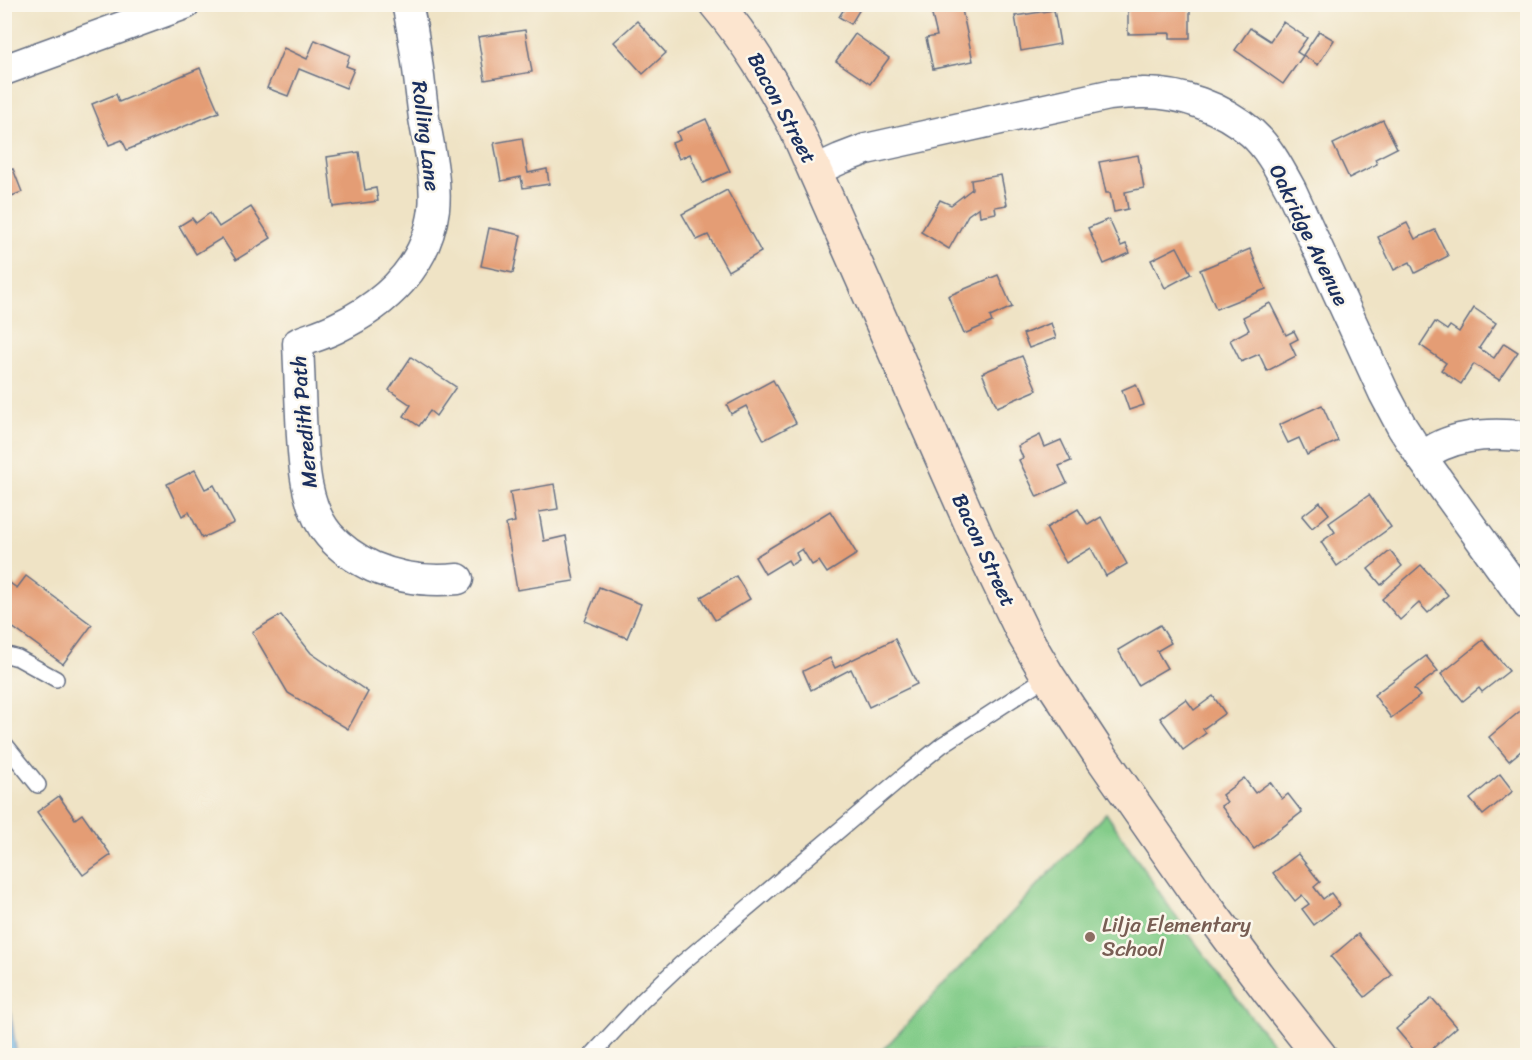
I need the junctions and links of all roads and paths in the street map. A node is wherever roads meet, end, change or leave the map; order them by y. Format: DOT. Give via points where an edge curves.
graph roads {
  1 [pos="186,4"];
  2 [pos="407,4"];
  3 [pos="716,4"];
  4 [pos="4,70"];
  5 [pos="816,170"];
  6 [pos="298,343"];
  7 [pos="1527,437"];
  8 [pos="1422,458"];
  9 [pos="458,579"];
  10 [pos="1527,605"];
  11 [pos="4,654"];
  12 [pos="1048,676"];
  13 [pos="56,679"];
  14 [pos="4,743"];
  15 [pos="38,785"];
  16 [pos="591,1056"];
  17 [pos="1320,1056"];
  1 -- 4 [label="street"];
  2 -- 6 [label="street, Rolling Lane" via="433,178 434,207 429,233 421,255 387,295 336,328"];
  3 -- 5 [label="street, Bacon Street" via="774,86"];
  5 -- 8 [label="street, Oakridge Avenue" via="866,149 1109,95 1175,95 1227,115 1252,133 1291,189 1384,393"];
  5 -- 12 [label="street, Bacon Street" via="979,542"];
  6 -- 9 [label="street, Meredith Path" via="308,489 327,534 360,561 382,571 404,578"];
  7 -- 8 [label="street" via="1462,437 1440,445"];
  8 -- 10 [label="street, Oakridge Avenue"];
  11 -- 13 [label="lane"];
  12 -- 16 [label="lane" via="942,745 907,773 681,964"];
  12 -- 17 [label="street, Bacon Street" via="1199,897"];
  14 -- 15 [label="lane"];
}
